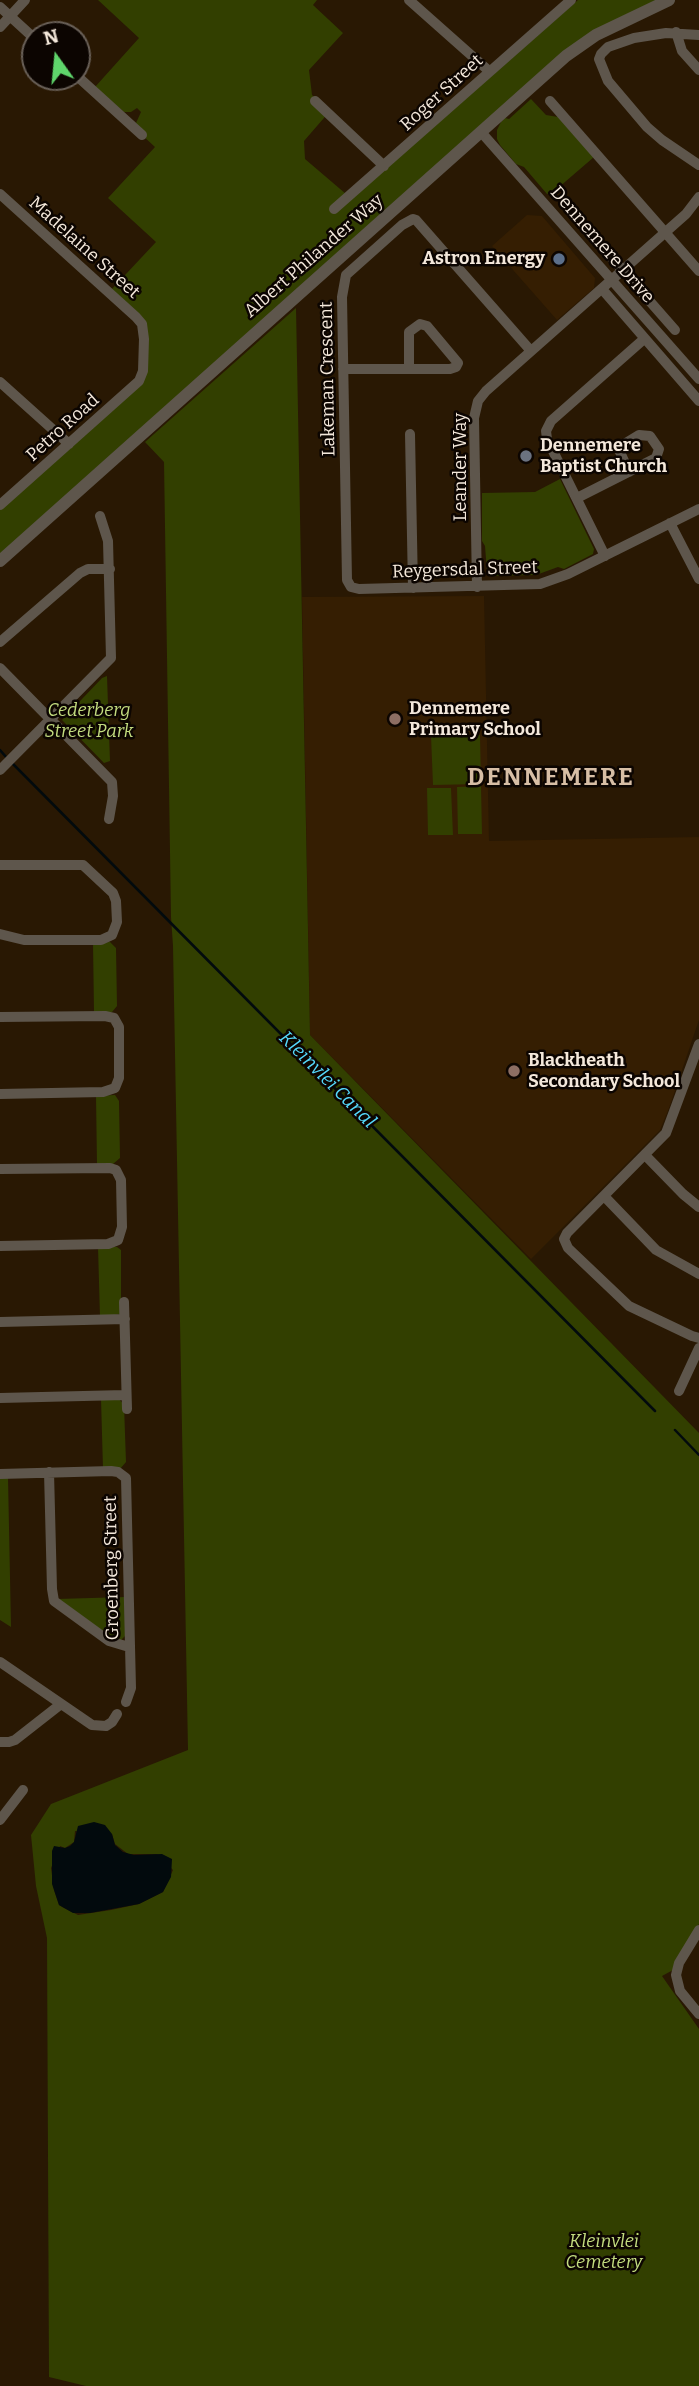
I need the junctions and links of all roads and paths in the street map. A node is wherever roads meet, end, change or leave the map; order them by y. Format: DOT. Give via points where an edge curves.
graph roads {
  1 [pos="25,0"];
  2 [pos="409,0"];
  3 [pos="571,0"];
  4 [pos="669,0"];
  5 [pos="0,7"];
  6 [pos="10,16"];
  7 [pos="21,26"];
  8 [pos="0,27"];
  9 [pos="676,32"];
  10 [pos="699,35"];
  11 [pos="699,70"];
  12 [pos="489,71"];
  13 [pos="91,89"];
  14 [pos="315,101"];
  15 [pos="550,101"];
  16 [pos="481,132"];
  17 [pos="142,135"];
  18 [pos="699,165"];
  19 [pos="384,166"];
  20 [pos="0,194"];
  21 [pos="699,197"];
  22 [pos="566,201"];
  23 [pos="334,209"];
  24 [pos="665,233"];
  25 [pos="622,271"];
  26 [pos="699,271"];
  27 [pos="612,280"];
  28 [pos="601,289"];
  29 [pos="675,330"];
  30 [pos="644,339"];
  31 [pos="531,351"];
  32 [pos="343,369"];
  33 [pos="409,369"];
  34 [pos="143,371"];
  35 [pos="699,379"];
  36 [pos="0,382"];
  37 [pos="699,401"];
  38 [pos="410,434"];
  39 [pos="69,444"];
  40 [pos="629,472"];
  41 [pos="577,498"];
  42 [pos="0,505"];
  43 [pos="699,509"];
  44 [pos="100,516"];
  45 [pos="670,523"];
  46 [pos="605,556"];
  47 [pos="0,561"];
  48 [pos="110,569"];
  49 [pos="699,579"];
  50 [pos="347,580"];
  51 [pos="477,587"];
  52 [pos="413,588"];
  53 [pos="0,642"];
  54 [pos="0,668"];
  55 [pos="51,719"];
  56 [pos="3,767"];
  57 [pos="109,819"];
  58 [pos="0,865"];
  59 [pos="0,934"];
  60 [pos="0,1017"];
  61 [pos="699,1044"];
  62 [pos="0,1094"];
  63 [pos="645,1155"];
  64 [pos="0,1169"];
  65 [pos="604,1196"];
  66 [pos="699,1207"];
  67 [pos="0,1246"];
  68 [pos="699,1273"];
  69 [pos="124,1302"];
  70 [pos="125,1319"];
  71 [pos="0,1322"];
  72 [pos="699,1338"];
  73 [pos="699,1348"];
  74 [pos="678,1391"];
  75 [pos="125,1395"];
  76 [pos="0,1398"];
  77 [pos="127,1409"];
  78 [pos="49,1472"];
  79 [pos="0,1474"];
  80 [pos="129,1647"];
  81 [pos="0,1662"];
  82 [pos="126,1702"];
  83 [pos="61,1704"];
  84 [pos="117,1714"];
  85 [pos="0,1742"];
  86 [pos="0,1802"];
  87 [pos="0,1820"];
  88 [pos="699,1930"];
  89 [pos="699,2014"];
  1 -- 6 [label="street"];
  2 -- 12 [label="street"];
  3 -- 12 [label="street, Roger Street"];
  4 -- 16 [label="street, Albert Philander Way" via="584,43"];
  5 -- 6 [label="street"];
  6 -- 7 [label="street"];
  6 -- 8 [label="street"];
  9 -- 10 [label="street"];
  9 -- 11 [label="street" via="682,51"];
  9 -- 18 [label="street" via="626,40 604,50 600,63 608,80 653,133"];
  12 -- 19 [label="street, Roger Street"];
  13 -- 17 [label="street"];
  14 -- 19 [label="street"];
  15 -- 24 [label="street"];
  16 -- 27 [label="street, Dennemere Drive"];
  16 -- 47 [label="street, Albert Philander Way"];
  19 -- 23 [label="street, Roger Street"];
  20 -- 34 [label="street, Madelaine Street" via="139,320 144,333"];
  21 -- 24 [label="street, Leander Way"];
  22 -- 25 [label="street"];
  24 -- 25 [label="street, Leander Way"];
  24 -- 26 [label="street"];
  25 -- 27 [label="street, Leander Way"];
  25 -- 29 [label="street"];
  27 -- 28 [label="street, Leander Way"];
  27 -- 35 [label="street, Dennemere Drive"];
  28 -- 30 [label="street"];
  28 -- 31 [label="street, Leander Way"];
  30 -- 37 [label="street"];
  30 -- 41 [label="street" via="547,427 547,439"];
  31 -- 32 [label="street, Lakeman Crescent" via="413,219 344,279"];
  31 -- 51 [label="street, Leander Way" via="482,396 474,412"];
  32 -- 33 [label="street"];
  32 -- 50 [label="street, Lakeman Crescent"];
  33 -- 33 [label="street" via="450,369 458,363 427,326 420,324 409,332"];
  34 -- 39 [label="street, Petro Road" via="139,381"];
  36 -- 39 [label="street"];
  38 -- 52 [label="street"];
  39 -- 42 [label="street, Petro Road"];
  40 -- 41 [label="street"];
  41 -- 46 [label="street"];
  43 -- 45 [label="street, Reygersdal Street"];
  44 -- 48 [label="street"];
  45 -- 46 [label="street, Reygersdal Street"];
  45 -- 49 [label="street"];
  46 -- 51 [label="street, Reygersdal Street" via="540,584"];
  48 -- 53 [label="street" via="80,573"];
  48 -- 55 [label="street" via="111,658"];
  50 -- 52 [label="street, Reygersdal Street" via="355,589"];
  51 -- 52 [label="street, Reygersdal Street"];
  54 -- 55 [label="street"];
  55 -- 56 [label="street"];
  55 -- 57 [label="street" via="111,782"];
  58 -- 59 [label="street" via="83,865 113,893 117,922 113,935 101,940 24,940"];
  60 -- 62 [label="street" via="114,1018 119,1027 119,1077 115,1088 103,1091"];
  61 -- 63 [label="street" via="669,1126"];
  63 -- 65 [label="street"];
  63 -- 66 [label="street"];
  64 -- 67 [label="street" via="116,1170 121,1180 122,1227 118,1240 108,1244"];
  65 -- 68 [label="street" via="656,1250"];
  65 -- 72 [label="street" via="567,1233 566,1247 629,1306"];
  69 -- 70 [label="street"];
  70 -- 71 [label="street"];
  70 -- 75 [label="street"];
  73 -- 74 [label="street"];
  75 -- 76 [label="street"];
  75 -- 77 [label="street"];
  78 -- 79 [label="street, Groenberg Street"];
  78 -- 80 [label="street" via="54,1601 109,1641"];
  78 -- 80 [label="street, Groenberg Street" via="118,1472 126,1478"];
  80 -- 82 [label="street, Groenberg Street" via="131,1688"];
  81 -- 83 [label="street"];
  83 -- 84 [label="street" via="98,1727 112,1722"];
  83 -- 85 [label="street" via="15,1740"];
  86 -- 87 [label="street" via="19,1793"];
  88 -- 89 [label="street" via="677,1967 676,1979"];
}
